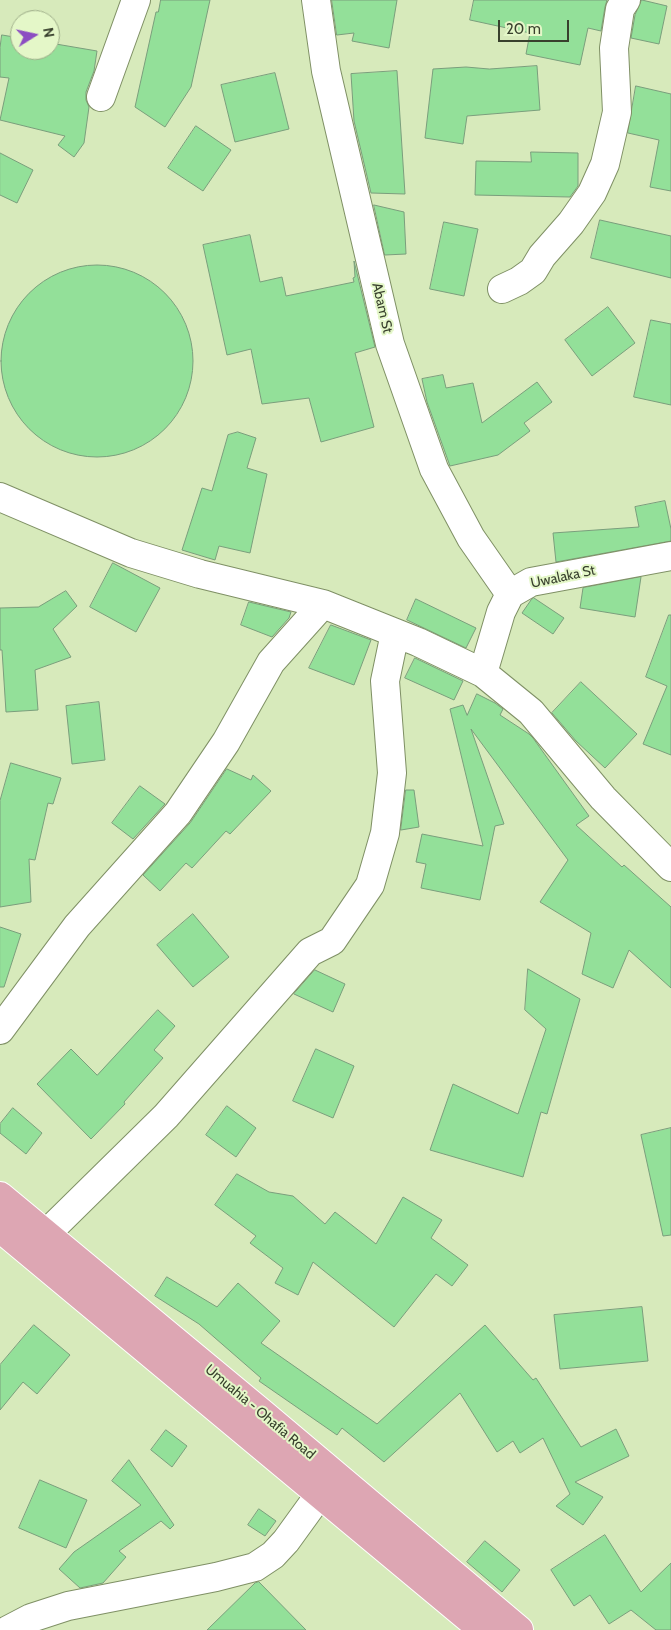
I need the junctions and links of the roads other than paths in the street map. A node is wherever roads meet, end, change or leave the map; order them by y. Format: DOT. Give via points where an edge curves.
graph roads {
  1 [pos="136,0"];
  2 [pos="316,0"];
  3 [pos="626,0"];
  4 [pos="101,97"];
  5 [pos="502,289"];
  6 [pos="0,497"];
  7 [pos="666,560"];
  8 [pos="510,594"];
  9 [pos="323,604"];
  10 [pos="395,632"];
  11 [pos="484,672"];
  12 [pos="671,867"];
  13 [pos="0,1030"];
  14 [pos="0,1196"];
  15 [pos="0,1228"];
  16 [pos="46,1234"];
  17 [pos="256,1424"];
  18 [pos="320,1494"];
  19 [pos="8,1630"];
  20 [pos="483,1630"];
  21 [pos="519,1630"];
  1 -- 4 [label="street"];
  2 -- 8 [label="street, Abam St" via="326,71 390,344 434,469 472,538"];
  3 -- 5 [label="street" via="620,10 614,48 617,112 604,164 592,193 532,271"];
  6 -- 9 [label="street" via="131,553 200,574"];
  7 -- 8 [label="street, Uwalaka St" via="531,582"];
  8 -- 11 [label="street" via="501,612"];
  9 -- 10 [label="street"];
  9 -- 13 [label="street" via="271,662 226,742 178,813 77,926"];
  10 -- 11 [label="street"];
  10 -- 16 [label="street" via="385,681 392,773 385,833 370,885 332,942 310,952 166,1116"];
  11 -- 12 [label="street" via="532,712 603,798"];
  14 -- 16 [label="main road, Umuahia - Ohafia Road"];
  15 -- 17 [label="main road, Umuahia - Ohafia Road"];
  16 -- 17 [label="main road, Umuahia - Ohafia Road"];
  17 -- 18 [label="main road, Umuahia - Ohafia Road"];
  17 -- 21 [label="main road, Umuahia - Ohafia Road"];
  18 -- 19 [label="street" via="286,1541 255,1567 68,1606 31,1618"];
  18 -- 20 [label="main road, Umuahia - Ohafia Road"];
}
